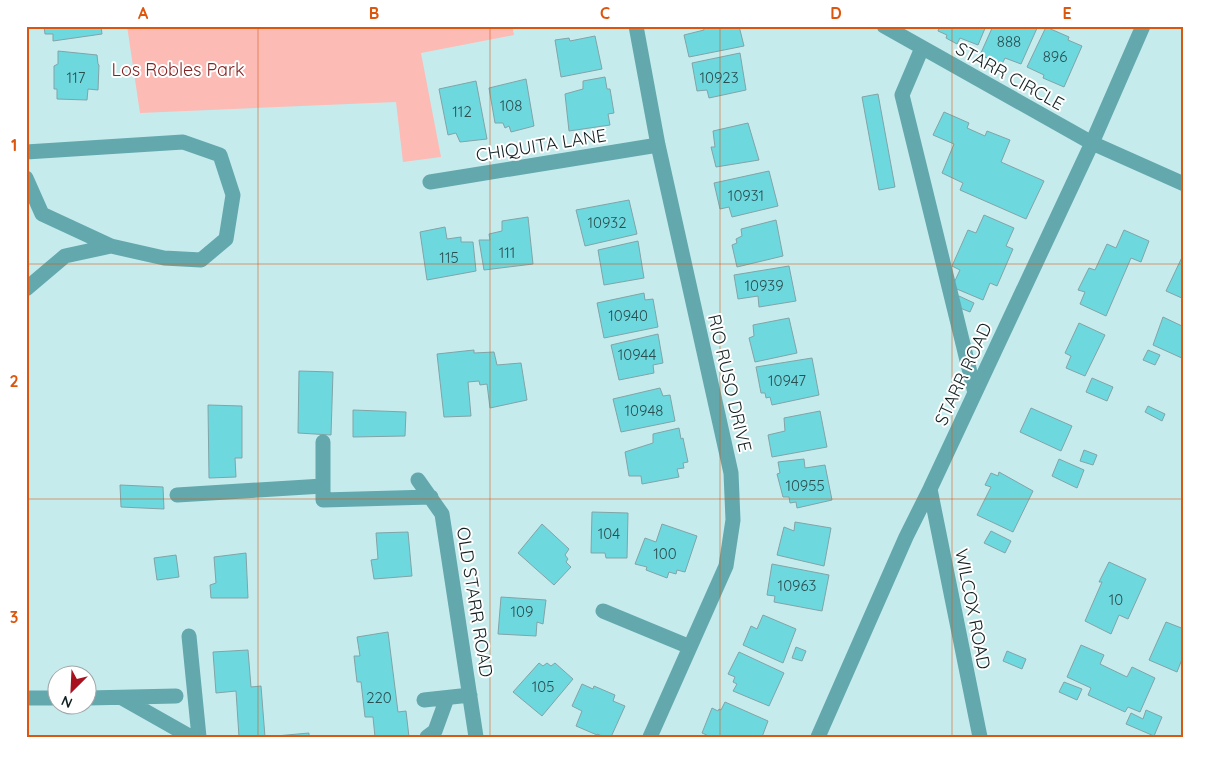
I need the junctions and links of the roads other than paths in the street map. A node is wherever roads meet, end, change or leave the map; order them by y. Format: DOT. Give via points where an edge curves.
graph roads {
  1 [pos="636,26"];
  2 [pos="884,26"];
  3 [pos="1143,26"];
  4 [pos="922,48"];
  5 [pos="1092,143"];
  6 [pos="658,145"];
  7 [pos="26,152"];
  8 [pos="26,178"];
  9 [pos="430,182"];
  10 [pos="1184,184"];
  11 [pos="112,246"];
  12 [pos="26,289"];
  13 [pos="975,393"];
  14 [pos="323,442"];
  15 [pos="418,480"];
  16 [pos="323,486"];
  17 [pos="930,489"];
  18 [pos="177,495"];
  19 [pos="431,497"];
  20 [pos="603,611"];
  21 [pos="189,636"];
  22 [pos="690,647"];
  23 [pos="470,695"];
  24 [pos="176,696"];
  25 [pos="120,697"];
  26 [pos="26,698"];
  27 [pos="48,698"];
  28 [pos="98,698"];
  29 [pos="447,698"];
  30 [pos="424,700"];
  31 [pos="191,737"];
  32 [pos="199,737"];
  33 [pos="427,737"];
  34 [pos="476,737"];
  35 [pos="650,737"];
  36 [pos="818,737"];
  37 [pos="980,737"];
  1 -- 6 [label="street, RIO RUSO DRIVE"];
  2 -- 4 [label="street, STARR CIRCLE"];
  3 -- 5 [label="street, STARR ROAD"];
  4 -- 5 [label="street, STARR CIRCLE"];
  4 -- 13 [label="street" via="902,95"];
  5 -- 10 [label="street, STARR CIRCLE"];
  5 -- 13 [label="street, STARR ROAD"];
  6 -- 9 [label="street, CHIQUITA LANE"];
  6 -- 22 [label="street, RIO RUSO DRIVE" via="731,473 733,520 726,566"];
  7 -- 11 [label="street" via="183,142 220,155 233,195 226,238 201,260 164,258"];
  8 -- 11 [label="street" via="42,214"];
  11 -- 12 [label="street" via="65,256"];
  13 -- 17 [label="street, STARR ROAD"];
  14 -- 16 [label="street"];
  15 -- 19 [label="street, OLD STARR ROAD"];
  16 -- 18 [label="street"];
  16 -- 19 [label="street" via="323,500"];
  17 -- 36 [label="street, STARR ROAD"];
  17 -- 37 [label="street, WILCOX ROAD"];
  19 -- 23 [label="street, OLD STARR ROAD" via="442,514"];
  20 -- 22 [label="street"];
  21 -- 32 [label="street"];
  22 -- 35 [label="street, RIO RUSO DRIVE"];
  23 -- 29 [label="street"];
  23 -- 34 [label="street, OLD STARR ROAD"];
  24 -- 25 [label="street"];
  25 -- 28 [label="street"];
  25 -- 31 [label="street"];
  26 -- 27 [label="street"];
  29 -- 30 [label="street"];
  29 -- 33 [label="street" via="435,731"];
}
